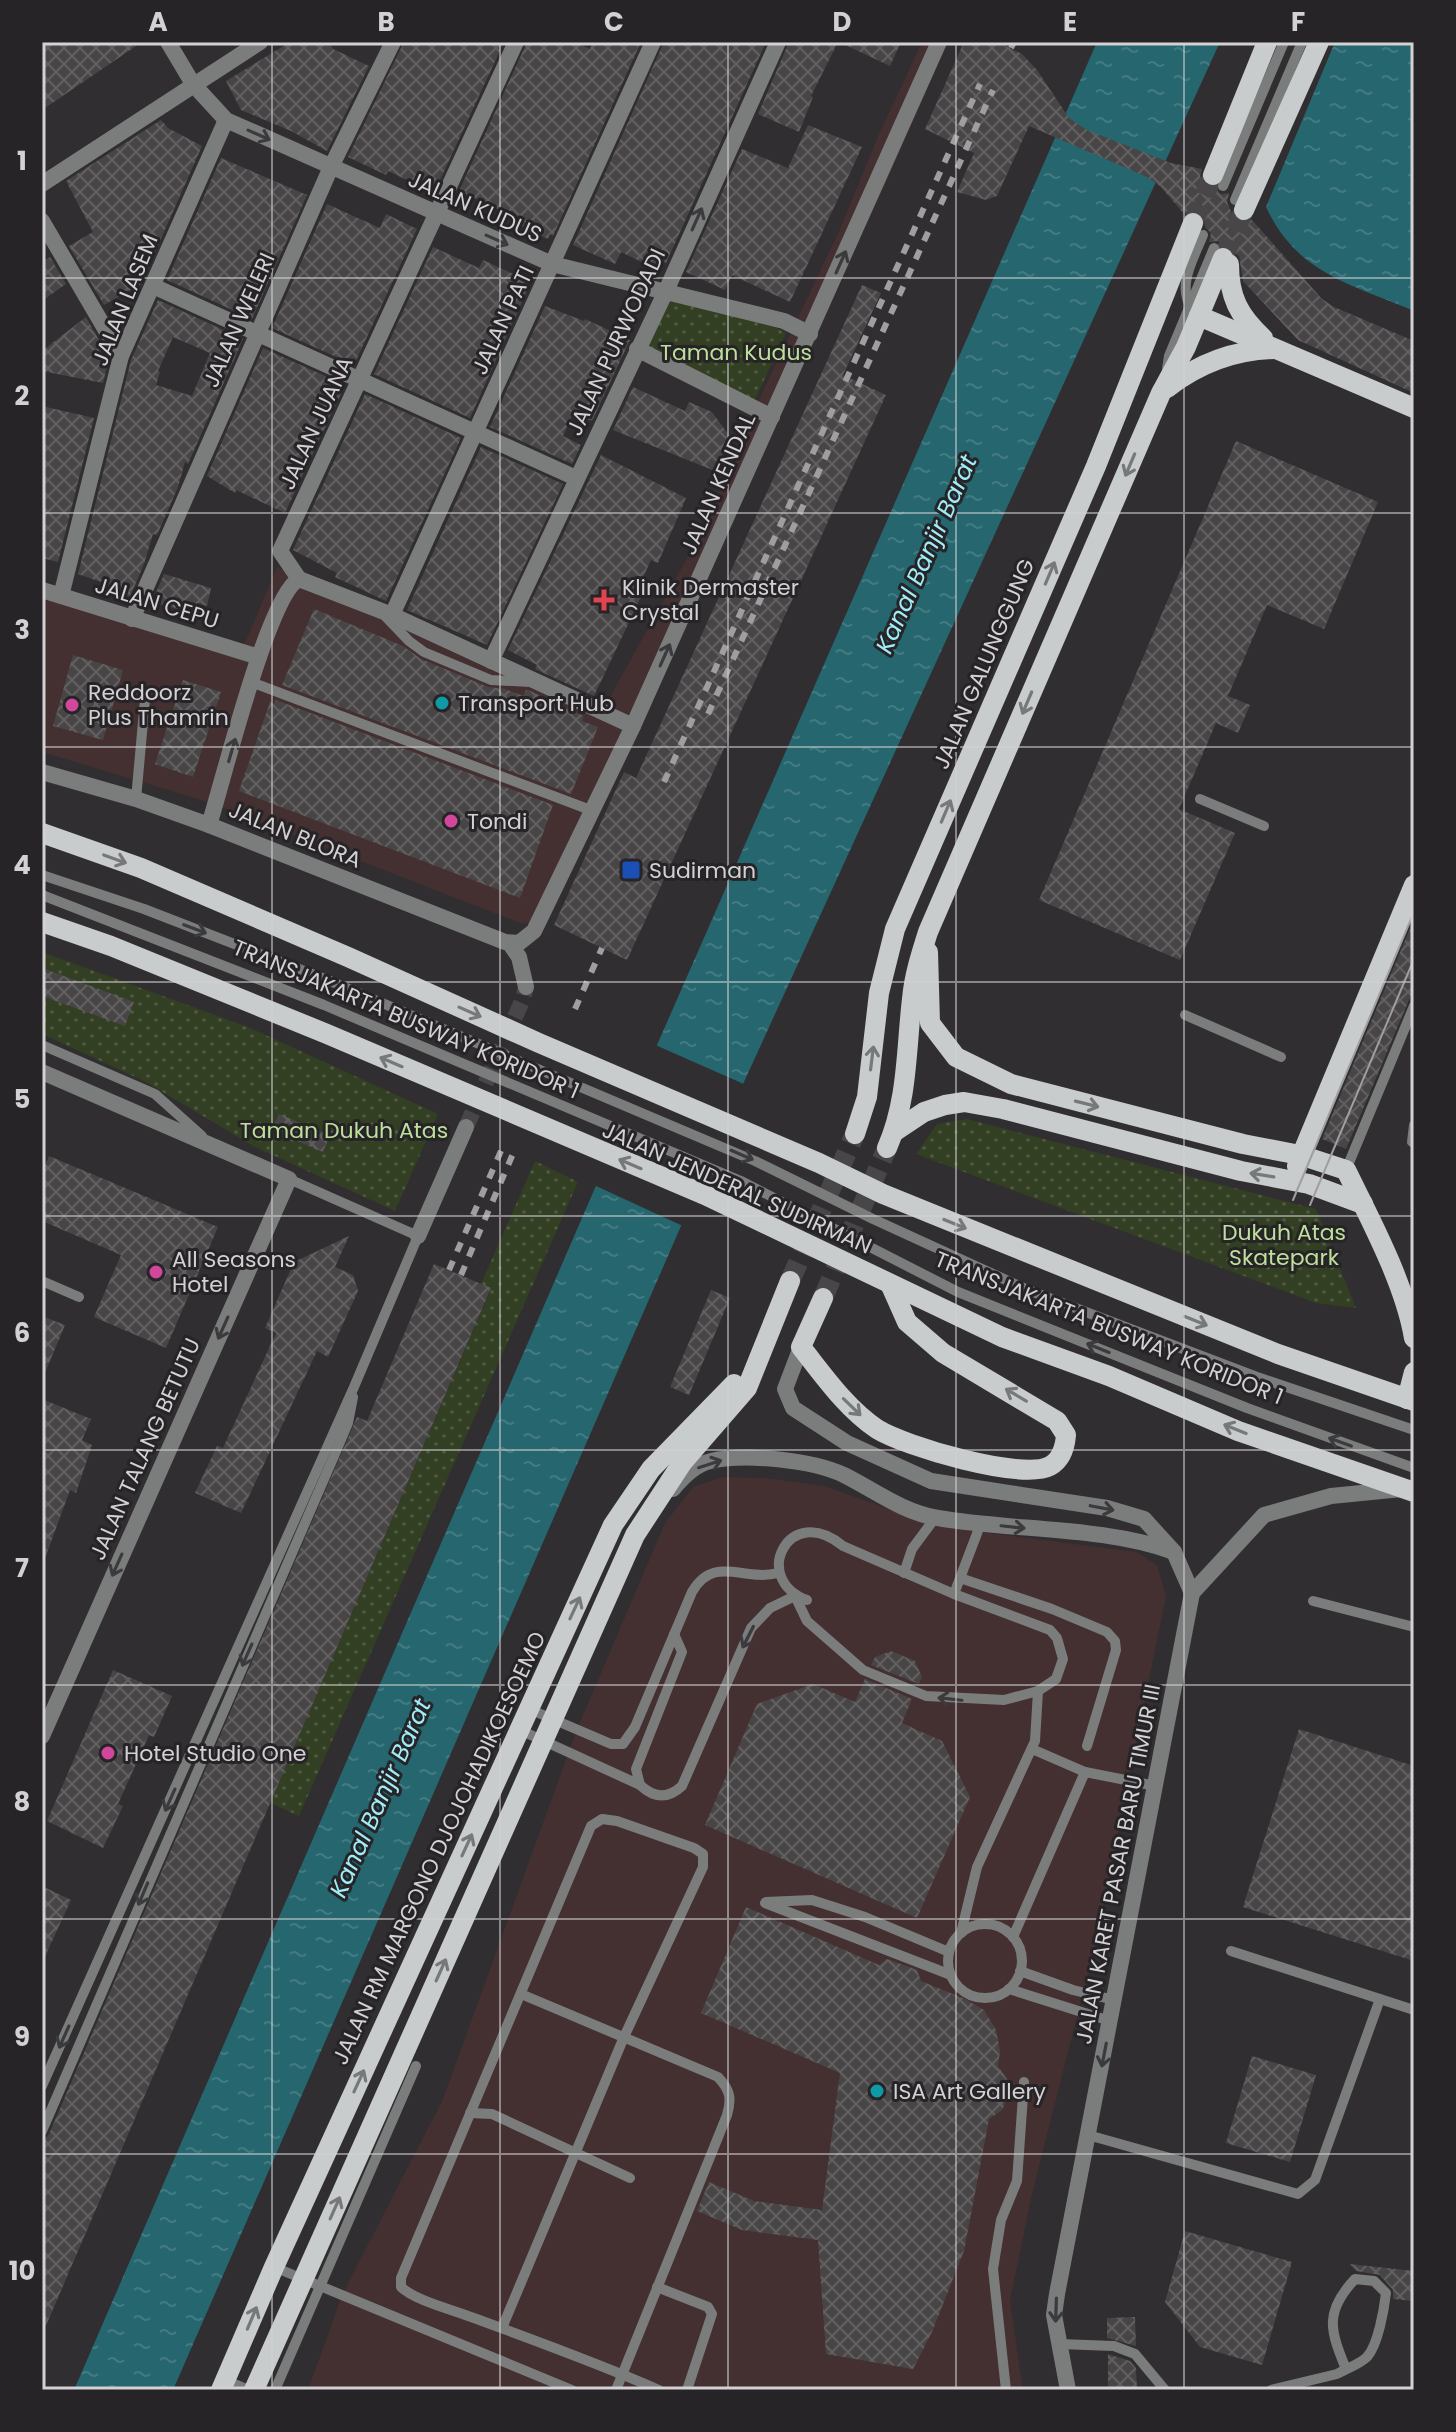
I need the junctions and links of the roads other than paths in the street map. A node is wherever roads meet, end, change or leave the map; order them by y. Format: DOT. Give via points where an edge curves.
graph roads {
  1 [pos="168,42"];
  2 [pos="260,42"];
  3 [pos="393,42"];
  4 [pos="516,42"];
  5 [pos="653,42"];
  6 [pos="778,42"];
  7 [pos="939,42"];
  8 [pos="1267,42"];
  9 [pos="1284,42"];
  10 [pos="1302,42"];
  11 [pos="1319,42"];
  12 [pos="193,84"];
  13 [pos="226,120"];
  14 [pos="331,167"];
  15 [pos="1218,180"];
  16 [pos="42,184"];
  17 [pos="1240,205"];
  18 [pos="436,214"];
  19 [pos="42,221"];
  20 [pos="1196,230"];
  21 [pos="552,264"];
  22 [pos="153,286"];
  23 [pos="666,291"];
  24 [pos="1195,311"];
  25 [pos="257,333"];
  26 [pos="810,334"];
  27 [pos="637,349"];
  28 [pos="1275,349"];
  29 [pos="121,356"];
  30 [pos="360,380"];
  31 [pos="1161,393"];
  32 [pos="1414,408"];
  33 [pos="772,417"];
  34 [pos="475,432"];
  35 [pos="576,478"];
  36 [pos="299,579"];
  37 [pos="42,590"];
  38 [pos="61,596"];
  39 [pos="368,605"];
  40 [pos="392,615"];
  41 [pos="132,619"];
  42 [pos="259,657"];
  43 [pos="491,661"];
  44 [pos="251,682"];
  45 [pos="539,683"];
  46 [pos="145,700"];
  47 [pos="633,726"];
  48 [pos="42,772"];
  49 [pos="136,799"];
  50 [pos="1200,799"];
  51 [pos="593,811"];
  52 [pos="209,825"];
  53 [pos="1264,826"];
  54 [pos="42,833"];
  55 [pos="42,875"];
  56 [pos="1414,885"];
  57 [pos="42,895"];
  58 [pos="42,922"];
  59 [pos="928,932"];
  60 [pos="510,944"];
  61 [pos="526,987"];
  62 [pos="1413,1011"];
  63 [pos="1185,1015"];
  64 [pos="1409,1030"];
  65 [pos="42,1045"];
  66 [pos="1281,1057"];
  67 [pos="42,1072"];
  68 [pos="1147,1119"];
  69 [pos="1414,1125"];
  70 [pos="466,1127"];
  71 [pos="855,1134"];
  72 [pos="1412,1142"];
  73 [pos="1139,1145"];
  74 [pos="214,1147"];
  75 [pos="1300,1155"];
  76 [pos="1346,1170"];
  77 [pos="289,1179"];
  78 [pos="1296,1180"];
  79 [pos="1363,1204"];
  80 [pos="418,1236"];
  81 [pos="42,1281"];
  82 [pos="790,1281"];
  83 [pos="891,1286"];
  84 [pos="79,1297"];
  85 [pos="823,1298"];
  86 [pos="1414,1338"];
  87 [pos="801,1347"];
  88 [pos="757,1364"];
  89 [pos="1414,1372"];
  90 [pos="354,1387"];
  91 [pos="1411,1400"];
  92 [pos="1414,1430"];
  93 [pos="1414,1468"];
  94 [pos="1410,1490"];
  95 [pos="935,1518"];
  96 [pos="981,1523"];
  97 [pos="635,1535"];
  98 [pos="1174,1552"];
  99 [pos="596,1563"];
  100 [pos="778,1573"];
  101 [pos="904,1573"];
  102 [pos="960,1578"];
  103 [pos="1192,1593"];
  104 [pos="954,1594"];
  105 [pos="795,1596"];
  106 [pos="807,1600"];
  107 [pos="1313,1601"];
  108 [pos="1414,1627"];
  109 [pos="674,1634"];
  110 [pos="1038,1691"];
  111 [pos="529,1709"];
  112 [pos="553,1718"];
  113 [pos="520,1730"];
  114 [pos="42,1736"];
  115 [pos="543,1741"];
  116 [pos="1087,1746"];
  117 [pos="1032,1749"];
  118 [pos="1085,1772"];
  119 [pos="640,1785"];
  120 [pos="1156,1786"];
  121 [pos="961,1933"];
  122 [pos="1013,1937"];
  123 [pos="1231,1951"];
  124 [pos="949,1952"];
  125 [pos="1020,1971"];
  126 [pos="951,1975"];
  127 [pos="1009,1989"];
  128 [pos="521,1994"];
  129 [pos="1380,1999"];
  130 [pos="1114,2000"];
  131 [pos="1414,2010"];
  132 [pos="1110,2021"];
  133 [pos="624,2037"];
  134 [pos="416,2066"];
  135 [pos="1024,2082"];
  136 [pos="42,2086"];
  137 [pos="479,2095"];
  138 [pos="470,2113"];
  139 [pos="492,2114"];
  140 [pos="42,2131"];
  141 [pos="1088,2135"];
  142 [pos="576,2152"];
  143 [pos="630,2178"];
  144 [pos="274,2267"];
  145 [pos="312,2282"];
  146 [pos="657,2287"];
  147 [pos="502,2328"];
  148 [pos="1059,2344"];
  149 [pos="1346,2369"];
  150 [pos="623,2374"];
  151 [pos="223,2385"];
  152 [pos="251,2390"];
  153 [pos="275,2390"];
  154 [pos="572,2390"];
  155 [pos="616,2390"];
  156 [pos="659,2390"];
  157 [pos="687,2390"];
  158 [pos="1006,2390"];
  159 [pos="1068,2390"];
  160 [pos="1165,2390"];
  161 [pos="1271,2390"];
  1 -- 12 [label="street, JALAN KUDUS"];
  2 -- 12 [label="street"];
  3 -- 14 [label="street, JALAN WELERI"];
  4 -- 18 [label="street, JALAN JUANA"];
  5 -- 21 [label="street, JALAN PATI"];
  23 -- 6 [label="street, JALAN PURWODADI, one-way"];
  26 -- 7 [label="street, JALAN KENDAL, one-way"];
  8 -- 15 [label="main road"];
  9 -- 15 [label="lane"];
  10 -- 17 [label="lane"];
  11 -- 17 [label="main road"];
  12 -- 13 [label="street, JALAN KUDUS"];
  12 -- 16 [label="street"];
  13 -- 14 [label="street, JALAN KUDUS, one-way"];
  13 -- 22 [label="street, JALAN LASEM"];
  14 -- 18 [label="street, JALAN KUDUS"];
  14 -- 25 [label="street, JALAN WELERI"];
  18 -- 21 [label="street, JALAN KUDUS, one-way"];
  18 -- 30 [label="street, JALAN JUANA"];
  19 -- 29 [label="street"];
  20 -- 24 [label="lane" via="1184,293"];
  71 -- 20 [label="main road, JALAN GALUNGGUNG, one-way" via="867,1097 879,993 895,929"];
  21 -- 23 [label="street, JALAN KUDUS"];
  21 -- 34 [label="street, JALAN PATI"];
  22 -- 25 [label="street"];
  22 -- 29 [label="street, JALAN LASEM"];
  23 -- 26 [label="street, JALAN KUDUS" via="784,321"];
  23 -- 27 [label="street, JALAN PURWODADI"];
  24 -- 28 [label="main road"];
  24 -- 28 [label="main road" via="1222,256 1241,314"];
  24 -- 31 [label="main road" via="1186,347"];
  25 -- 30 [label="street"];
  25 -- 41 [label="street, JALAN WELERI"];
  26 -- 33 [label="street, JALAN KENDAL"];
  27 -- 33 [label="street"];
  27 -- 35 [label="street, JALAN PURWODADI"];
  28 -- 31 [label="main road" via="1217,359"];
  28 -- 32 [label="main road"];
  29 -- 38 [label="street, JALAN LASEM"];
  30 -- 34 [label="street"];
  30 -- 36 [label="street, JALAN JUANA" via="280,551"];
  31 -- 59 [label="main road, one-way"];
  47 -- 33 [label="street, JALAN KENDAL, one-way"];
  34 -- 35 [label="street"];
  34 -- 40 [label="street, JALAN PATI"];
  35 -- 43 [label="street, JALAN PURWODADI"];
  36 -- 39 [label="street"];
  36 -- 42 [label="street" via="281,601"];
  37 -- 38 [label="street, JALAN CEPU"];
  38 -- 41 [label="street, JALAN CEPU"];
  39 -- 40 [label="street"];
  39 -- 45 [label="lane" via="424,652 497,682"];
  40 -- 43 [label="street"];
  41 -- 42 [label="street, JALAN CEPU"];
  42 -- 44 [label="street"];
  43 -- 45 [label="street"];
  44 -- 51 [label="lane"];
  52 -- 44 [label="street, one-way"];
  45 -- 47 [label="street"];
  46 -- 49 [label="lane"];
  47 -- 51 [label="street, JALAN KENDAL"];
  48 -- 49 [label="street, JALAN BLORA"];
  49 -- 52 [label="street, JALAN BLORA"];
  50 -- 53 [label="lane"];
  51 -- 60 [label="street, JALAN KENDAL" via="534,931 528,939"];
  52 -- 60 [label="street, JALAN BLORA"];
  54 -- 91 [label="main road, one-way" via="141,868 883,1194 1278,1354"];
  55 -- 92 [label="lane, TRANSJAKARTA BUSWAY KORIDOR 1, one-way" via="350,989 755,1161 1028,1290"];
  56 -- 75 [label="main road"];
  93 -- 57 [label="lane, TRANSJAKARTA BUSWAY KORIDOR 1, one-way" via="1247,1408 958,1292 741,1181 324,1005"];
  83 -- 58 [label="main road, JALAN JENDERAL SUDIRMAN, one-way" via="705,1195 327,1034"];
  59 -- 68 [label="main road, one-way" via="930,1023 956,1057 1011,1084"];
  59 -- 73 [label="main road" via="912,998 903,1098 890,1140 924,1112 964,1102"];
  60 -- 61 [label="street"];
  62 -- 64 [label="lane"];
  63 -- 66 [label="lane"];
  64 -- 76 [label="lane"];
  65 -- 74 [label="lane" via="155,1094"];
  67 -- 74 [label="street"];
  68 -- 73 [label="lane"];
  68 -- 75 [label="main road"];
  69 -- 72 [label="lane"];
  70 -- 80 [label="street"];
  78 -- 73 [label="main road, one-way"];
  74 -- 77 [label="street"];
  75 -- 76 [label="main road"];
  75 -- 78 [label="main road"];
  76 -- 79 [label="main road"];
  77 -- 80 [label="lane"];
  77 -- 114 [label="street, JALAN TALANG BETUTU, one-way"];
  78 -- 79 [label="main road"];
  79 -- 86 [label="main road"];
  80 -- 90 [label="lane"];
  81 -- 84 [label="lane"];
  82 -- 88 [label="main road, JALAN RM MARGONO DJOJOHADIKOESOEMO"];
  87 -- 83 [label="main road, one-way" via="853,1409 909,1445 1030,1470 1056,1462 1066,1435 1057,1421 943,1353 907,1322"];
  94 -- 83 [label="main road, JALAN JENDERAL SUDIRMAN, one-way" via="1238,1431 1002,1337"];
  85 -- 87 [label="main road"];
  87 -- 98 [label="street, one-way" via="785,1389 793,1408 847,1443 931,1481 1107,1508 1144,1519"];
  88 -- 97 [label="main road, JALAN RM MARGONO DJOJOHADIKOESOEMO" via="747,1388 682,1463"];
  88 -- 99 [label="main road, JALAN RM MARGONO DJOJOHADIKOESOEMO" via="651,1469 613,1525"];
  89 -- 91 [label="main road"];
  90 -- 136 [label="lane, one-way"];
  90 -- 140 [label="lane, one-way" via="348,1423"];
  94 -- 103 [label="street" via="1331,1496 1264,1515"];
  95 -- 96 [label="street"];
  97 -- 95 [label="street, one-way" via="684,1476 709,1461 746,1458 798,1462 842,1474"];
  95 -- 101 [label="lane" via="912,1549"];
  96 -- 98 [label="street, one-way" via="1133,1540"];
  96 -- 102 [label="lane"];
  97 -- 99 [label="street"];
  97 -- 112 [label="main road, JALAN RM MARGONO DJOJOHADIKOESOEMO"];
  98 -- 103 [label="street"];
  111 -- 99 [label="main road, JALAN RM MARGONO DJOJOHADIKOESOEMO, one-way"];
  100 -- 101 [label="lane" via="782,1548 809,1531 830,1535"];
  100 -- 105 [label="lane"];
  100 -- 109 [label="lane" via="714,1571 700,1577"];
  101 -- 104 [label="lane"];
  102 -- 104 [label="lane"];
  102 -- 116 [label="lane" via="1052,1609 1107,1632 1115,1641"];
  103 -- 120 [label="street, JALAN KARET PASAR BARU TIMUR III"];
  104 -- 110 [label="lane" via="1040,1625 1057,1638 1061,1670"];
  105 -- 106 [label="lane"];
  110 -- 105 [label="lane, one-way" via="1004,1700 926,1696 863,1670 807,1621"];
  105 -- 119 [label="lane, one-way" via="770,1608 751,1628 682,1786 665,1796"];
  107 -- 108 [label="lane"];
  109 -- 112 [label="lane" via="623,1744 611,1744"];
  109 -- 119 [label="lane" via="682,1652 639,1759"];
  110 -- 117 [label="lane"];
  111 -- 112 [label="lane"];
  111 -- 113 [label="main road, JALAN RM MARGONO DJOJOHADIKOESOEMO"];
  112 -- 115 [label="main road, JALAN RM MARGONO DJOJOHADIKOESOEMO"];
  113 -- 115 [label="lane"];
  144 -- 113 [label="main road, JALAN RM MARGONO DJOJOHADIKOESOEMO, one-way"];
  115 -- 119 [label="lane"];
  145 -- 115 [label="main road, JALAN RM MARGONO DJOJOHADIKOESOEMO, one-way"];
  117 -- 118 [label="lane"];
  117 -- 121 [label="lane" via="977,1867"];
  118 -- 120 [label="lane"];
  118 -- 122 [label="lane"];
  120 -- 130 [label="street, JALAN KARET PASAR BARU TIMUR III"];
  121 -- 122 [label="lane" via="993,1925"];
  121 -- 124 [label="lane"];
  122 -- 125 [label="lane" via="1022,1958"];
  123 -- 129 [label="lane"];
  124 -- 126 [label="lane"];
  124 -- 126 [label="lane" via="812,1900 765,1903"];
  125 -- 127 [label="lane"];
  125 -- 130 [label="lane"];
  126 -- 127 [label="lane" via="976,1997"];
  127 -- 132 [label="lane"];
  128 -- 133 [label="lane"];
  128 -- 133 [label="lane" via="591,1826 602,1819 617,1821 694,1848 703,1854 703,1867"];
  128 -- 137 [label="lane"];
  129 -- 131 [label="lane"];
  129 -- 141 [label="lane" via="1315,2180 1298,2194"];
  130 -- 132 [label="street, JALAN KARET PASAR BARU TIMUR III"];
  132 -- 141 [label="street, JALAN KARET PASAR BARU TIMUR III, one-way"];
  133 -- 142 [label="lane"];
  133 -- 146 [label="lane" via="718,2077 731,2101"];
  134 -- 145 [label="lane"];
  135 -- 158 [label="lane" via="1017,2181 1001,2220 993,2269"];
  137 -- 138 [label="lane"];
  137 -- 139 [label="lane"];
  138 -- 139 [label="lane"];
  138 -- 147 [label="lane" via="401,2287"];
  139 -- 142 [label="lane"];
  141 -- 148 [label="street, JALAN KARET PASAR BARU TIMUR III, one-way" via="1054,2315"];
  142 -- 143 [label="lane"];
  142 -- 147 [label="lane"];
  144 -- 145 [label="lane"];
  151 -- 144 [label="main road, JALAN RM MARGONO DJOJOHADIKOESOEMO, one-way"];
  145 -- 152 [label="main road, JALAN RM MARGONO DJOJOHADIKOESOEMO"];
  145 -- 153 [label="lane"];
  145 -- 154 [label="lane"];
  146 -- 150 [label="lane"];
  146 -- 157 [label="lane" via="708,2307 712,2314"];
  147 -- 150 [label="lane"];
  148 -- 159 [label="street, JALAN KARET PASAR BARU TIMUR III"];
  148 -- 160 [label="lane" via="1114,2346 1135,2354"];
  149 -- 149 [label="lane" via="1367,2357 1382,2319 1386,2293 1374,2281 1355,2279 1339,2295 1332,2335"];
  149 -- 161 [label="lane"];
  150 -- 155 [label="lane"];
  150 -- 156 [label="lane"];
  151 -- 152 [label="lane"];
}
